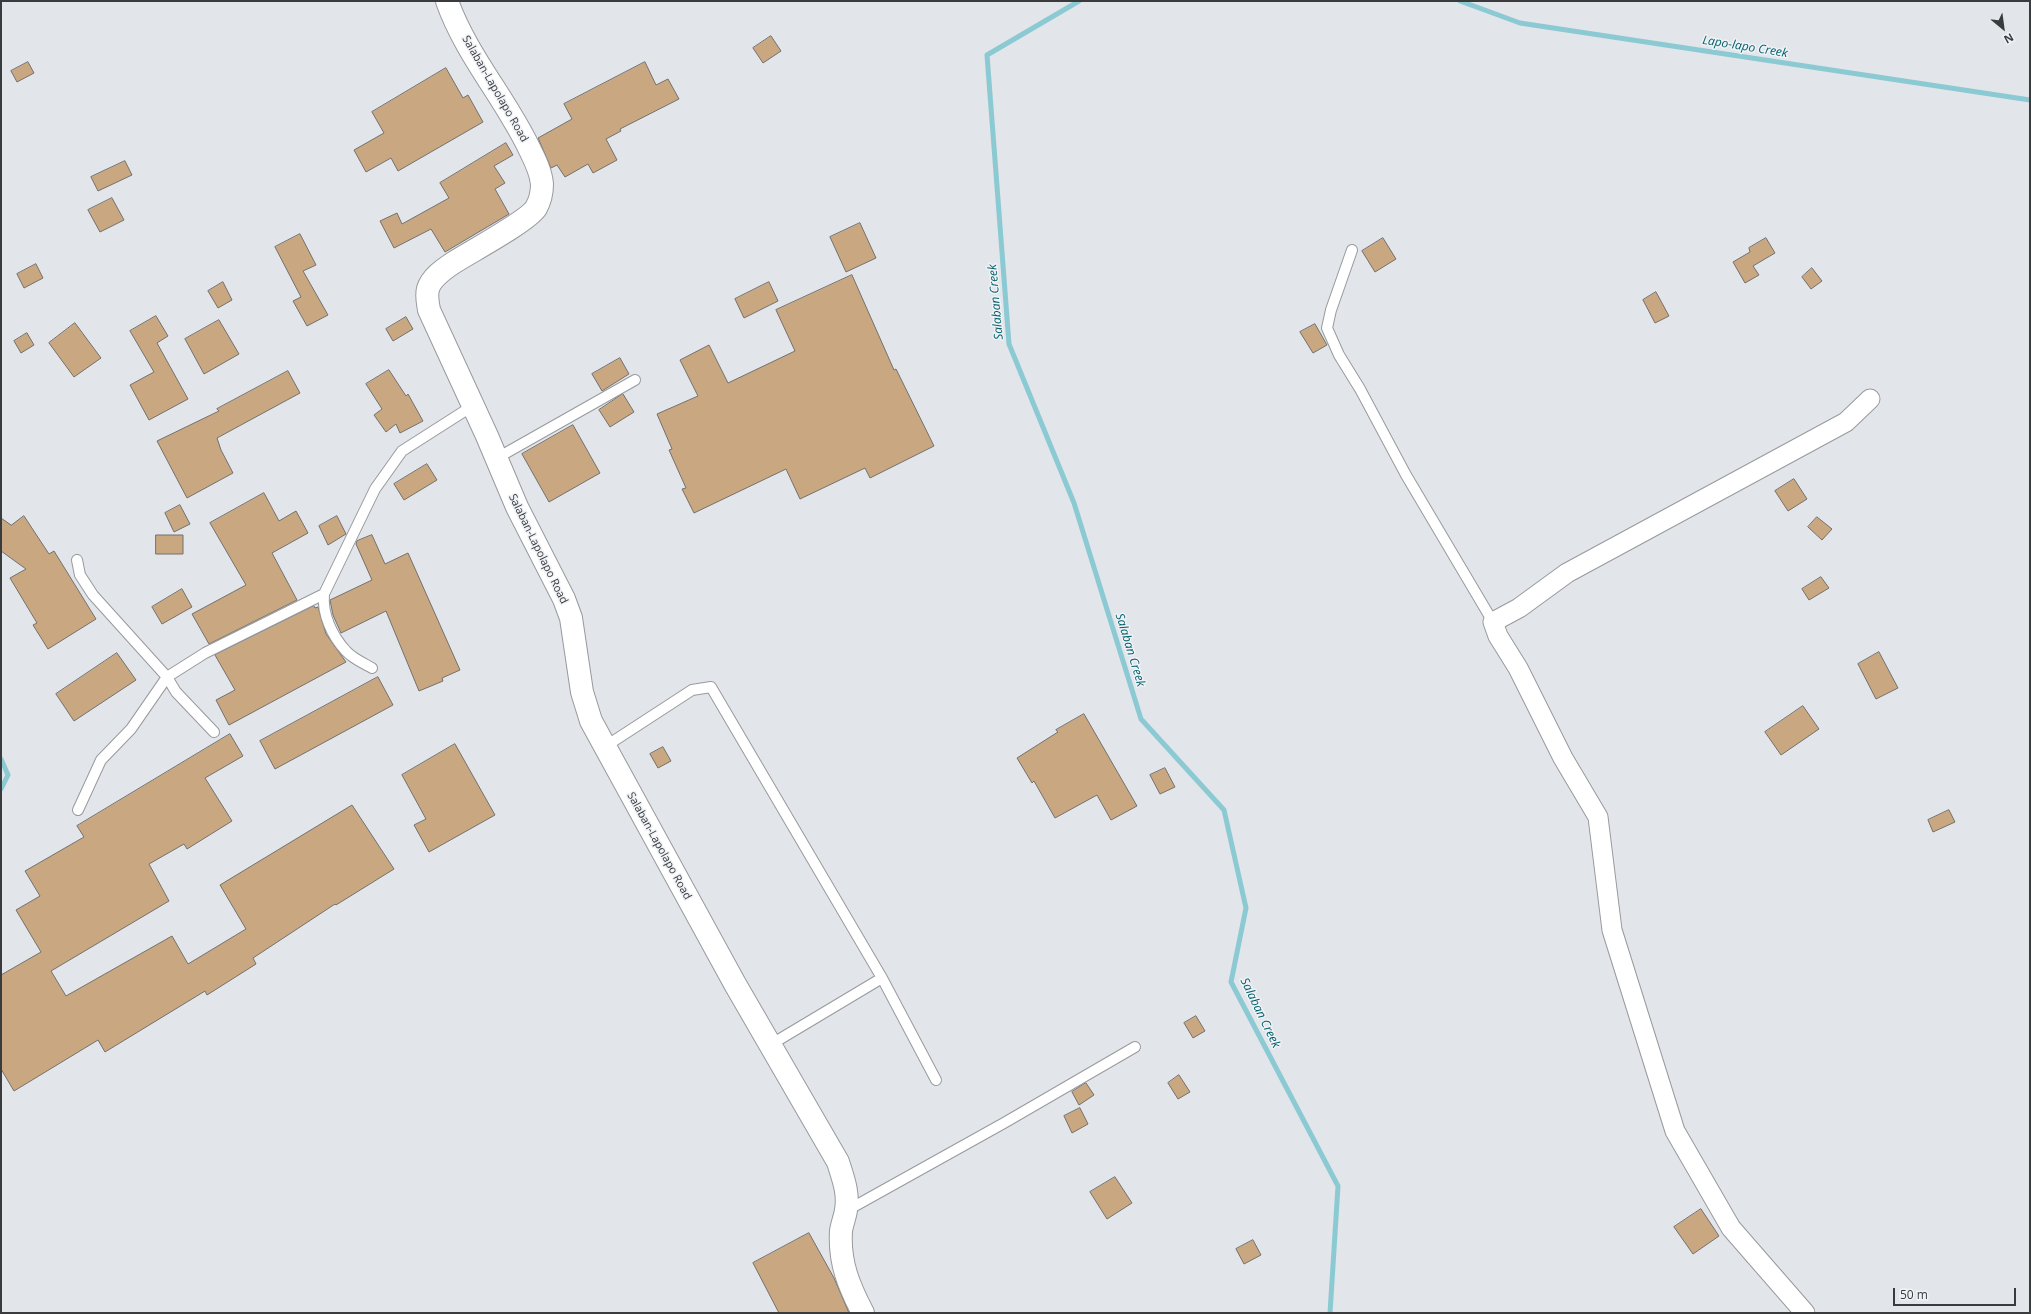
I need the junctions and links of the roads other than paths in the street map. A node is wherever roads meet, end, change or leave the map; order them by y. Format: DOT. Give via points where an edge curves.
graph roads {
  1 [pos="447,1"];
  2 [pos="1352,250"];
  3 [pos="635,380"];
  4 [pos="1870,399"];
  5 [pos="474,405"];
  6 [pos="497,458"];
  7 [pos="77,560"];
  8 [pos="324,594"];
  9 [pos="1494,622"];
  10 [pos="372,668"];
  11 [pos="167,677"];
  12 [pos="214,732"];
  13 [pos="606,746"];
  14 [pos="78,810"];
  15 [pos="882,978"];
  16 [pos="770,1045"];
  17 [pos="1135,1047"];
  18 [pos="936,1080"];
  19 [pos="846,1211"];
  20 [pos="863,1313"];
  21 [pos="1805,1313"];
  1 -- 5 [label="street, Salaban-Lapolapo Road" via="475,56 521,132 538,168 542,183 536,208 520,222 441,272 428,288 430,310"];
  2 -- 9 [label="lane" via="1327,328 1339,355 1406,475"];
  3 -- 6 [label="lane"];
  4 -- 9 [label="street" via="1846,422 1567,573 1519,608"];
  5 -- 6 [label="street, Salaban-Lapolapo Road"];
  5 -- 8 [label="lane" via="402,451 375,489"];
  6 -- 13 [label="street, Salaban-Lapolapo Road" via="517,507 564,599 571,618 582,692 591,721"];
  7 -- 11 [label="lane" via="80,575 92,595"];
  8 -- 10 [label="lane" via="325,617 346,651"];
  8 -- 11 [label="lane" via="205,653"];
  9 -- 21 [label="street" via="1498,636 1518,668 1563,758 1598,817 1612,930 1675,1131 1731,1228"];
  11 -- 12 [label="lane" via="176,692"];
  11 -- 14 [label="lane" via="131,729 101,760"];
  13 -- 15 [label="lane" via="692,690 711,687"];
  13 -- 16 [label="street, Salaban-Lapolapo Road"];
  15 -- 16 [label="lane"];
  15 -- 18 [label="lane"];
  16 -- 19 [label="street, Salaban-Lapolapo Road" via="838,1162 845,1183"];
  17 -- 19 [label="lane"];
  19 -- 20 [label="street, Salaban-Lapolapo Road" via="841,1231 842,1259 848,1285"];
}
